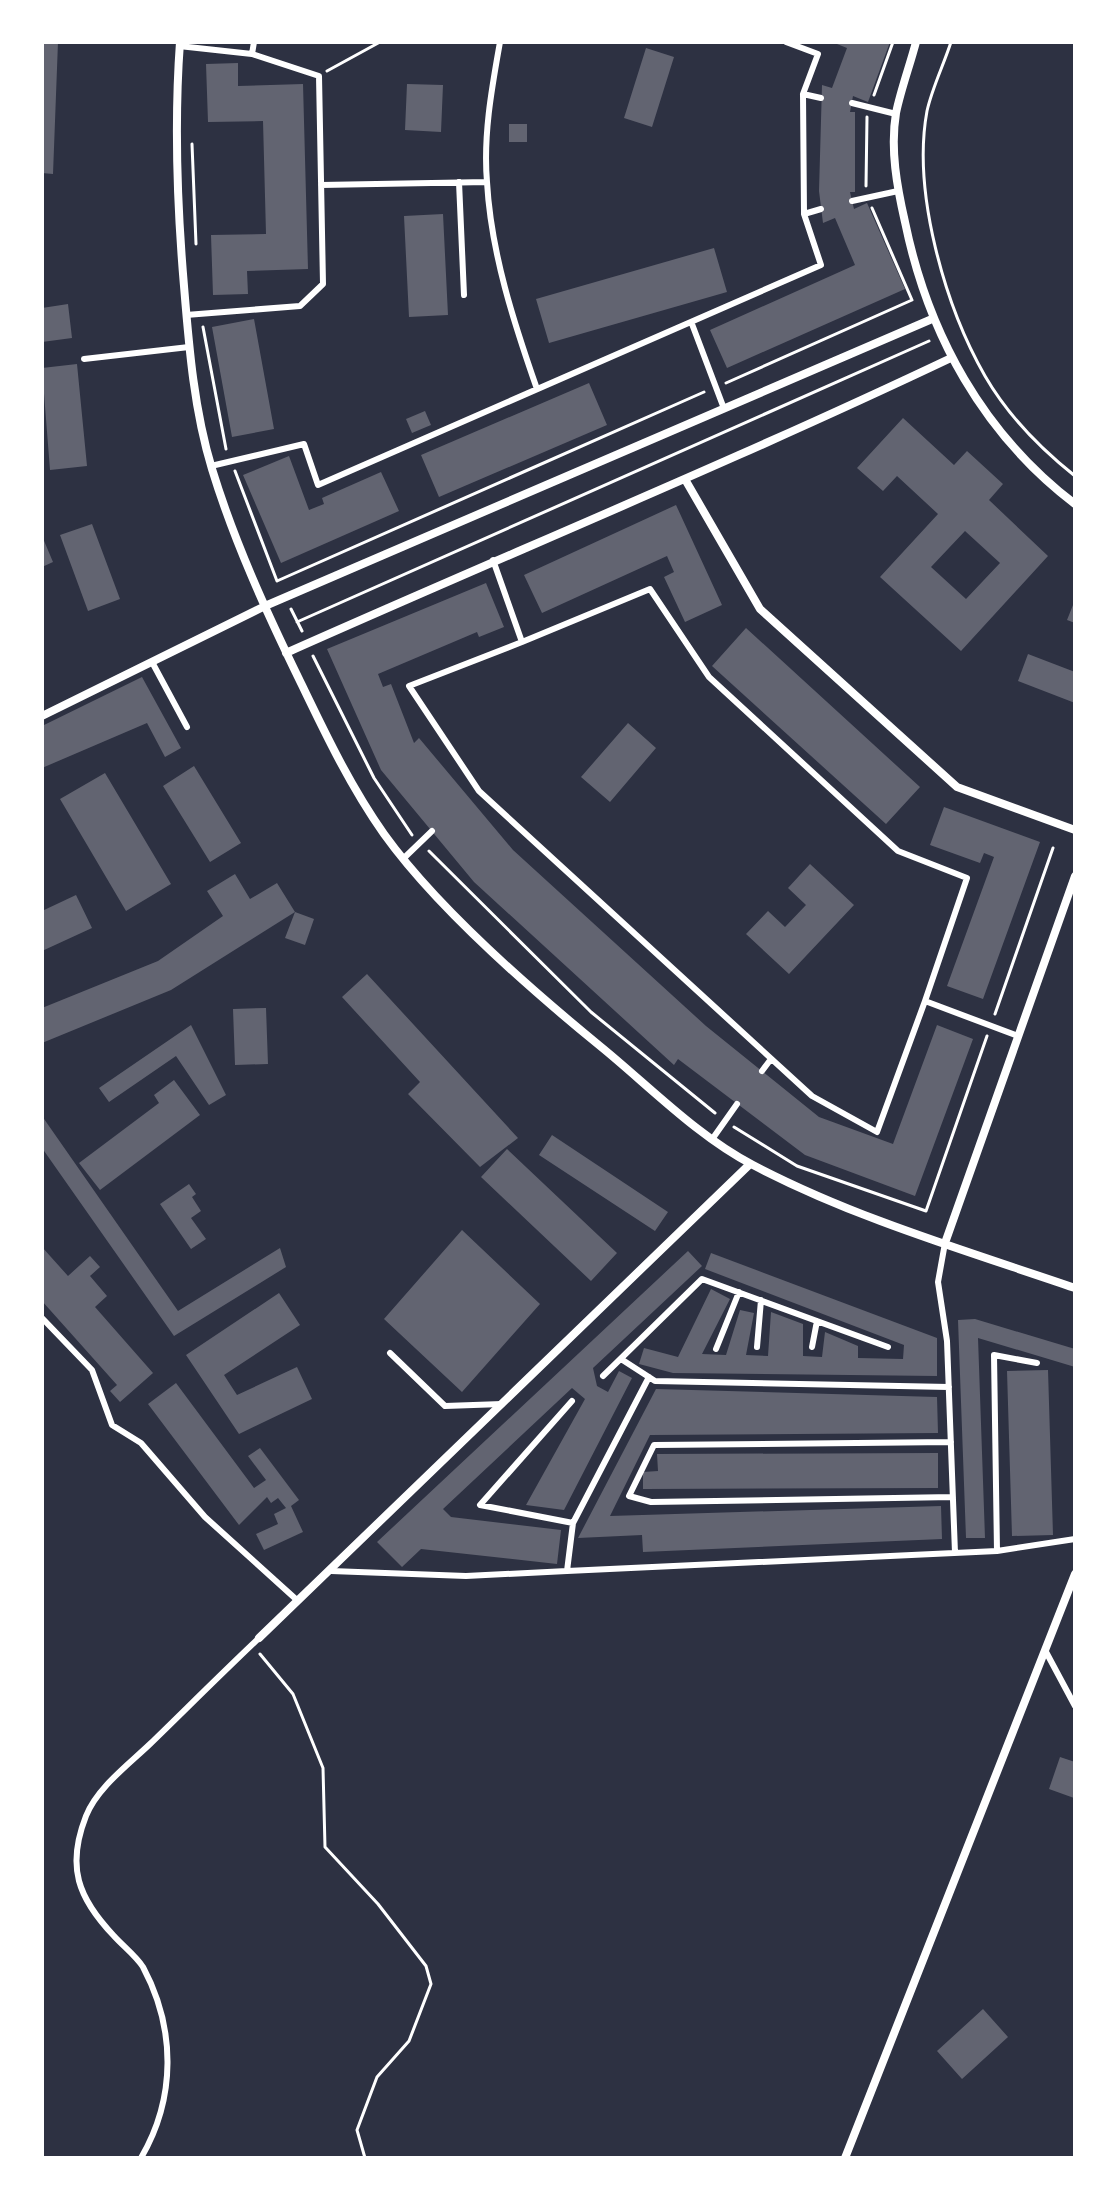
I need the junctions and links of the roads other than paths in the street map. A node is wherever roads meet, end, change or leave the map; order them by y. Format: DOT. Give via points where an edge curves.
graph roads {
  1 [pos="254,42"];
  2 [pos="500,42"];
  3 [pos="786,42"];
  4 [pos="916,42"];
  5 [pos="179,44"];
  6 [pos="252,54"];
  7 [pos="803,94"];
  8 [pos="821,98"];
  9 [pos="852,103"];
  10 [pos="896,114"];
  11 [pos="459,182"];
  12 [pos="487,182"];
  13 [pos="321,185"];
  14 [pos="898,191"];
  15 [pos="852,201"];
  16 [pos="821,209"];
  17 [pos="804,214"];
  18 [pos="464,295"];
  19 [pos="186,315"];
  20 [pos="932,319"];
  21 [pos="692,324"];
  22 [pos="189,347"];
  23 [pos="951,358"];
  24 [pos="84,359"];
  25 [pos="537,389"];
  26 [pos="723,406"];
  27 [pos="211,466"];
  28 [pos="686,481"];
  29 [pos="1075,504"];
  30 [pos="493,560"];
  31 [pos="265,606"];
  32 [pos="522,642"];
  33 [pos="286,653"];
  34 [pos="152,662"];
  35 [pos="42,716"];
  36 [pos="187,727"];
  37 [pos="479,791"];
  38 [pos="470,798"];
  39 [pos="1075,830"];
  40 [pos="432,831"];
  41 [pos="404,858"];
  42 [pos="1075,876"];
  43 [pos="925,1001"];
  44 [pos="1018,1036"];
  45 [pos="771,1059"];
  46 [pos="762,1071"];
  47 [pos="737,1104"];
  48 [pos="713,1138"];
  49 [pos="750,1164"];
  50 [pos="945,1243"];
  51 [pos="1075,1288"];
  52 [pos="739,1292"];
  53 [pos="761,1300"];
  54 [pos="42,1318"];
  55 [pos="817,1321"];
  56 [pos="757,1347"];
  57 [pos="812,1347"];
  58 [pos="888,1347"];
  59 [pos="716,1349"];
  60 [pos="390,1353"];
  61 [pos="621,1359"];
  62 [pos="1037,1363"];
  63 [pos="603,1376"];
  64 [pos="649,1377"];
  65 [pos="949,1387"];
  66 [pos="572,1401"];
  67 [pos="502,1404"];
  68 [pos="951,1442"];
  69 [pos="953,1497"];
  70 [pos="573,1523"];
  71 [pos="1075,1539"];
  72 [pos="997,1551"];
  73 [pos="955,1553"];
  74 [pos="331,1571"];
  75 [pos="567,1571"];
  76 [pos="1075,1574"];
  77 [pos="298,1601"];
  78 [pos="259,1638"];
  79 [pos="1045,1650"];
  80 [pos="1075,1706"];
  81 [pos="141,2158"];
  82 [pos="845,2158"];
  1 -- 6 [label="lane"];
  2 -- 12 [label="lane" via="490,100"];
  3 -- 7 [label="lane" via="818,54"];
  4 -- 10 [label="street"];
  5 -- 6 [label="lane"];
  5 -- 19 [label="street" via="177,198"];
  6 -- 13 [label="lane" via="319,76"];
  7 -- 8 [label="lane"];
  7 -- 17 [label="lane"];
  9 -- 10 [label="lane"];
  10 -- 14 [label="street"];
  11 -- 12 [label="lane"];
  11 -- 13 [label="lane"];
  11 -- 18 [label="lane"];
  12 -- 25 [label="lane" via="509,311"];
  13 -- 19 [label="lane" via="323,284 300,306"];
  14 -- 15 [label="lane"];
  14 -- 20 [label="street"];
  16 -- 17 [label="lane"];
  17 -- 21 [label="lane" via="821,265"];
  19 -- 22 [label="street"];
  20 -- 23 [label="street"];
  20 -- 26 [label="street"];
  21 -- 25 [label="lane"];
  21 -- 26 [label="lane"];
  22 -- 24 [label="lane"];
  22 -- 27 [label="street"];
  23 -- 28 [label="street"];
  23 -- 29 [label="street" via="984,411 1028,465"];
  25 -- 27 [label="lane" via="318,485 304,444"];
  26 -- 31 [label="street"];
  27 -- 31 [label="street"];
  28 -- 30 [label="street"];
  28 -- 39 [label="street" via="760,609 957,787"];
  30 -- 32 [label="lane"];
  30 -- 33 [label="street"];
  31 -- 33 [label="street"];
  31 -- 34 [label="street"];
  32 -- 37 [label="lane" via="409,686"];
  32 -- 43 [label="lane" via="650,589 709,677 898,851 967,878"];
  33 -- 41 [label="street" via="331,745"];
  34 -- 35 [label="street"];
  34 -- 36 [label="lane"];
  37 -- 38 [label="lane"];
  37 -- 45 [label="lane"];
  40 -- 41 [label="lane"];
  41 -- 48 [label="street" via="560,1013"];
  42 -- 44 [label="street"];
  43 -- 44 [label="lane"];
  43 -- 45 [label="lane" via="877,1132 812,1096"];
  44 -- 50 [label="street"];
  45 -- 46 [label="lane"];
  47 -- 48 [label="lane"];
  48 -- 49 [label="street"];
  49 -- 50 [label="street"];
  49 -- 67 [label="street"];
  50 -- 51 [label="street"];
  50 -- 65 [label="lane" via="938,1282"];
  52 -- 53 [label="lane"];
  52 -- 59 [label="lane"];
  52 -- 61 [label="lane" via="702,1279"];
  53 -- 55 [label="lane"];
  53 -- 56 [label="lane"];
  54 -- 77 [label="lane" via="92,1370 112,1425 141,1443 205,1517"];
  55 -- 57 [label="lane"];
  55 -- 58 [label="lane"];
  60 -- 67 [label="lane" via="445,1406"];
  61 -- 63 [label="lane"];
  61 -- 64 [label="lane"];
  62 -- 72 [label="lane" via="994,1355"];
  64 -- 65 [label="lane"];
  64 -- 70 [label="lane"];
  65 -- 68 [label="lane"];
  66 -- 70 [label="lane" via="480,1505"];
  67 -- 74 [label="street"];
  68 -- 69 [label="lane"];
  68 -- 69 [label="lane" via="654,1445 629,1496 651,1502"];
  69 -- 73 [label="lane"];
  70 -- 75 [label="lane"];
  71 -- 72 [label="lane"];
  72 -- 73 [label="lane"];
  73 -- 75 [label="lane"];
  74 -- 75 [label="lane" via="466,1576"];
  74 -- 77 [label="street"];
  76 -- 79 [label="street"];
  77 -- 78 [label="street"];
  78 -- 81 [label="lane" via="110,1782 86,1814 73,1862 91,1911 142,1965 161,2015 169,2064 167,2097 157,2132"];
  79 -- 80 [label="lane"];
  79 -- 82 [label="street"];
}
